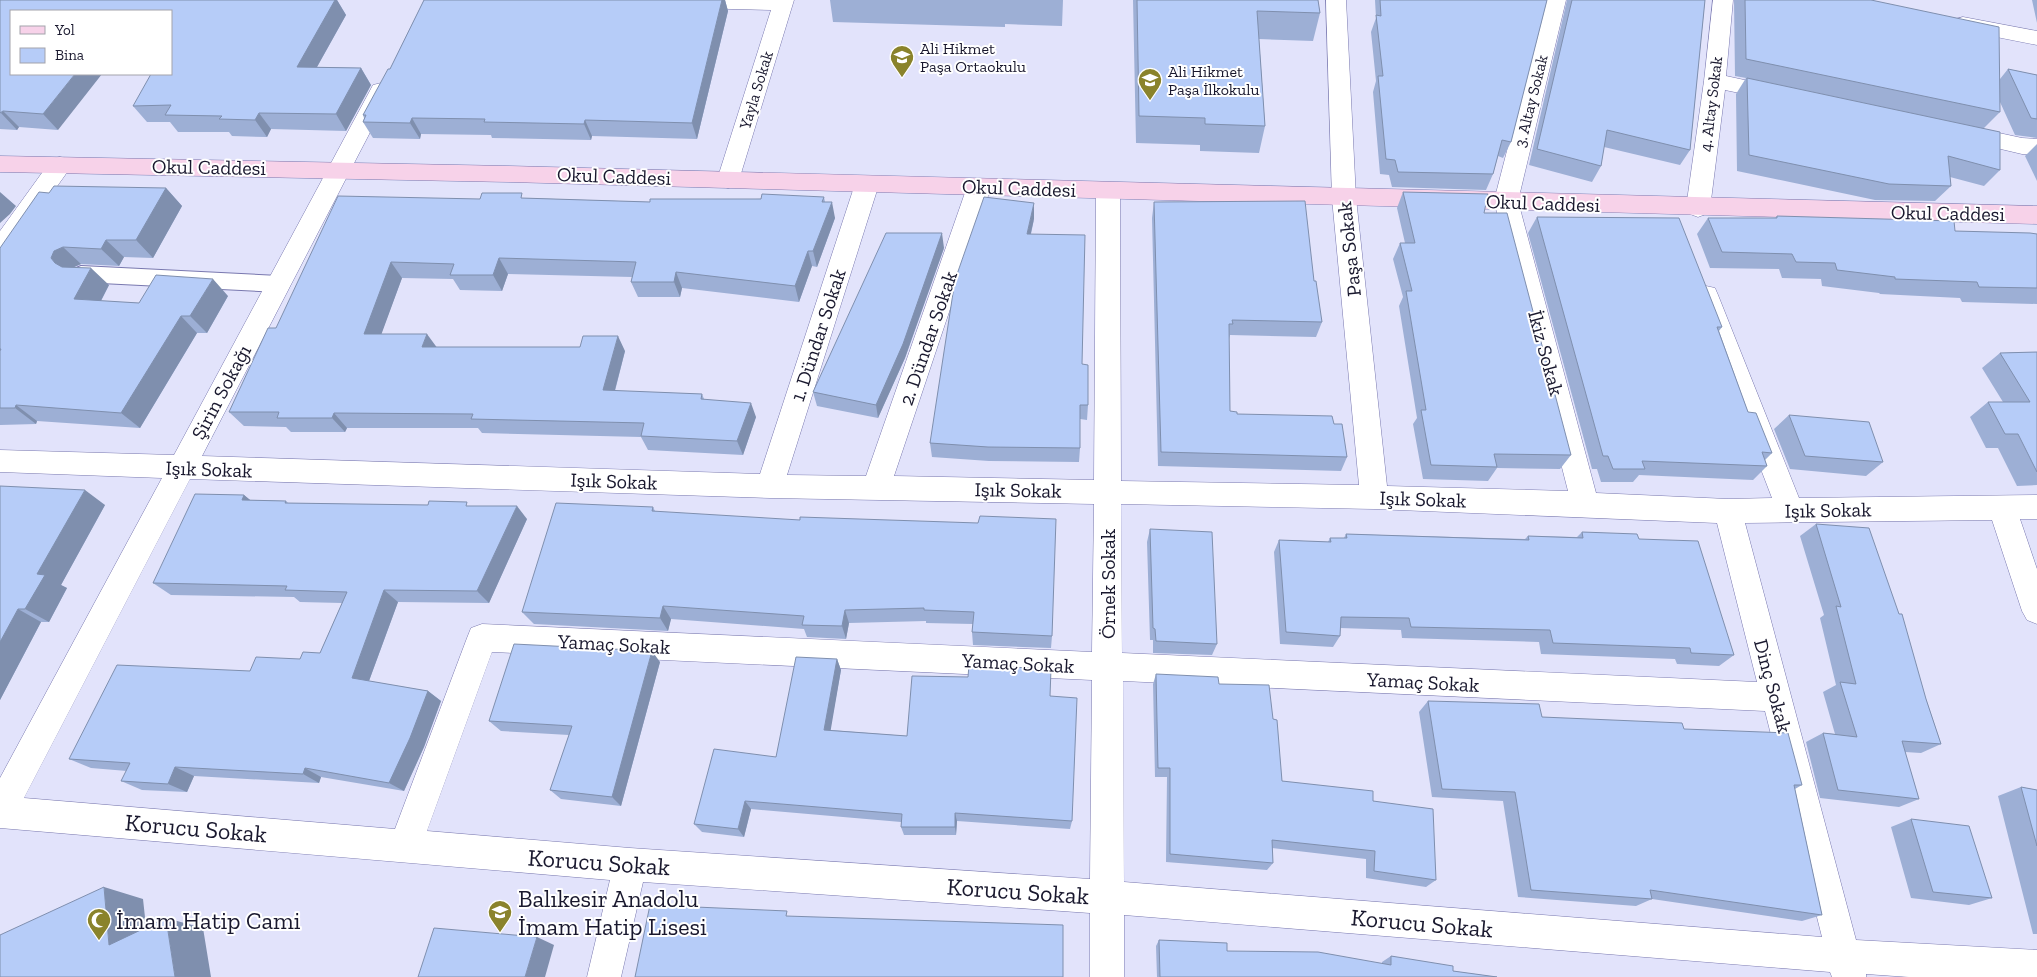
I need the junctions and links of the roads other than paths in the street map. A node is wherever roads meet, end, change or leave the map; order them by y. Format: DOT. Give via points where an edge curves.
graph roads {
  1 [pos="1336,0"];
  2 [pos="1556,0"];
  3 [pos="1723,0"];
  4 [pos="666,2"];
  5 [pos="784,2"];
  6 [pos="1949,21"];
  7 [pos="2037,38"];
  8 [pos="393,67"];
  9 [pos="1715,81"];
  10 [pos="1802,99"];
  11 [pos="1945,130"];
  12 [pos="2037,146"];
  13 [pos="0,164"];
  14 [pos="60,165"];
  15 [pos="340,168"];
  16 [pos="728,180"];
  17 [pos="867,184"];
  18 [pos="979,187"];
  19 [pos="1108,191"];
  20 [pos="1344,198"];
  21 [pos="1506,201"];
  22 [pos="1698,208"];
  23 [pos="2037,214"];
  24 [pos="0,249"];
  25 [pos="1697,271"];
  26 [pos="81,274"];
  27 [pos="279,284"];
  28 [pos="0,461"];
  29 [pos="182,468"];
  30 [pos="770,486"];
  31 [pos="876,488"];
  32 [pos="1108,492"];
  33 [pos="1374,497"];
  34 [pos="1586,504"];
  35 [pos="2001,506"];
  36 [pos="2037,507"];
  37 [pos="1790,510"];
  38 [pos="1728,511"];
  39 [pos="2037,612"];
  40 [pos="1108,668"];
  41 [pos="1776,698"];
  42 [pos="0,812"];
  43 [pos="405,846"];
  44 [pos="630,865"];
  45 [pos="1107,898"];
  46 [pos="1846,967"];
  47 [pos="2037,967"];
  48 [pos="604,977"];
  49 [pos="1107,977"];
  1 -- 20 [label="street, Paşa Sokak"];
  2 -- 21 [label="street, 3. Altay Sokak"];
  3 -- 9 [label="street, 4. Altay Sokak"];
  4 -- 5 [label="street"];
  5 -- 16 [label="street, Yayla Sokak"];
  6 -- 7 [label="street"];
  8 -- 15 [label="street, Şirin Sokağı"];
  9 -- 10 [label="street"];
  9 -- 22 [label="street, 4. Altay Sokak"];
  11 -- 12 [label="street" via="2022,146"];
  13 -- 14 [label="main road, Okul Caddesi"];
  14 -- 15 [label="main road, Okul Caddesi"];
  14 -- 24 [label="street"];
  15 -- 16 [label="main road, Okul Caddesi"];
  15 -- 27 [label="street, Şirin Sokağı"];
  16 -- 17 [label="main road, Okul Caddesi"];
  17 -- 18 [label="main road, Okul Caddesi"];
  17 -- 30 [label="street, 1. Dündar Sokak"];
  18 -- 19 [label="main road, Okul Caddesi"];
  18 -- 31 [label="street, 2. Dündar Sokak"];
  19 -- 20 [label="main road, Okul Caddesi"];
  19 -- 32 [label="street, Örnek Sokak"];
  20 -- 21 [label="main road, Okul Caddesi"];
  20 -- 33 [label="street, Paşa Sokak"];
  21 -- 22 [label="main road, Okul Caddesi" via="1676,216"];
  21 -- 34 [label="street, İkiz Sokak"];
  22 -- 23 [label="main road, Okul Caddesi"];
  25 -- 37 [label="street"];
  26 -- 27 [label="lane"];
  27 -- 29 [label="street, Şirin Sokağı"];
  28 -- 29 [label="street, Işık Sokak"];
  29 -- 30 [label="street, Işık Sokak"];
  29 -- 42 [label="street, Şirin Sokağı"];
  30 -- 31 [label="street, Işık Sokak"];
  31 -- 32 [label="street, Işık Sokak"];
  32 -- 33 [label="street, Işık Sokak"];
  32 -- 40 [label="street, Örnek Sokak"];
  33 -- 34 [label="street, Işık Sokak"];
  34 -- 38 [label="street, Işık Sokak"];
  35 -- 36 [label="street, Işık Sokak"];
  35 -- 37 [label="street, Işık Sokak"];
  35 -- 39 [label="street"];
  37 -- 38 [label="street, Işık Sokak"];
  38 -- 41 [label="street, Dinç Sokak"];
  40 -- 41 [label="street, Yamaç Sokak"];
  40 -- 43 [label="street, Yamaç Sokak" via="482,638"];
  40 -- 45 [label="street, Örnek Sokak"];
  41 -- 46 [label="street, Dinç Sokak"];
  42 -- 43 [label="street, Korucu Sokak"];
  43 -- 44 [label="street, Korucu Sokak"];
  44 -- 45 [label="street, Korucu Sokak"];
  44 -- 48 [label="street"];
  45 -- 46 [label="street, Korucu Sokak"];
  45 -- 49 [label="street, Örnek Sokak"];
  46 -- 47 [label="street, Korucu Sokak"];
}
